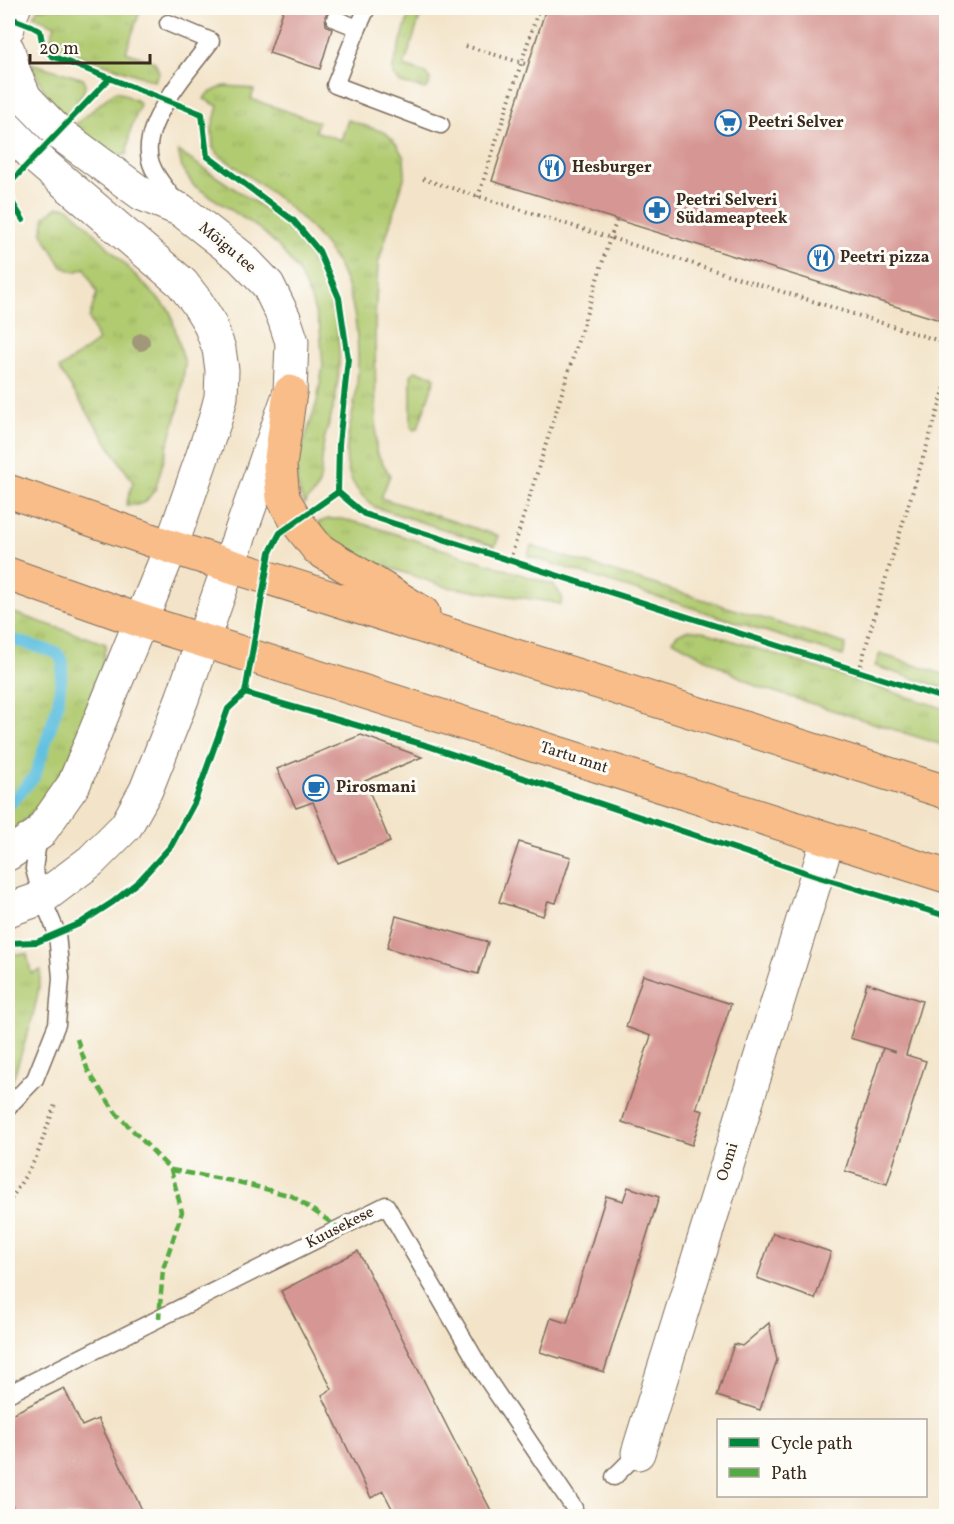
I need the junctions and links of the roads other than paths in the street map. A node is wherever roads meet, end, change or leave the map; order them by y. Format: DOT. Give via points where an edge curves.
graph roads {
  1 [pos="15,8"];
  2 [pos="367,8"];
  3 [pos="335,19"];
  4 [pos="168,23"];
  5 [pos="8,28"];
  6 [pos="358,28"];
  7 [pos="8,50"];
  8 [pos="17,91"];
  9 [pos="441,125"];
  10 [pos="8,129"];
  11 [pos="181,210"];
  12 [pos="290,392"];
  13 [pos="8,491"];
  14 [pos="171,547"];
  15 [pos="228,564"];
  16 [pos="8,574"];
  17 [pos="141,621"];
  18 [pos="202,640"];
  19 [pos="474,643"];
  20 [pos="946,792"];
  21 [pos="39,834"];
  22 [pos="828,839"];
  23 [pos="8,854"];
  24 [pos="946,876"];
  25 [pos="42,898"];
  26 [pos="8,910"];
  27 [pos="8,1107"];
  28 [pos="8,1394"];
  29 [pos="638,1453"];
  30 [pos="614,1476"];
  31 [pos="574,1508"];
  1 -- 5 [label="street"];
  2 -- 6 [label="lane"];
  3 -- 6 [label="lane"];
  4 -- 11 [label="lane" via="211,41 166,100 151,137 149,154 155,172"];
  6 -- 9 [label="lane" via="334,85"];
  7 -- 8 [label="street"];
  8 -- 11 [label="street, Mõigu tee" via="59,133 142,194"];
  10 -- 14 [label="street" via="35,158 182,283 209,322 219,349 221,397"];
  11 -- 12 [label="street, Mõigu tee" via="241,257 268,285 292,342"];
  12 -- 15 [label="street, Mõigu tee"];
  12 -- 19 [label="highway" via="280,466 283,498 297,522 318,549"];
  13 -- 14 [label="highway"];
  14 -- 15 [label="highway"];
  14 -- 17 [label="street"];
  15 -- 18 [label="street, Mõigu tee"];
  15 -- 19 [label="highway"];
  16 -- 17 [label="highway, Tartu mnt"];
  17 -- 18 [label="highway, Tartu mnt"];
  17 -- 21 [label="street" via="74,784"];
  18 -- 22 [label="highway, Tartu mnt"];
  18 -- 25 [label="street, Mõigu tee" via="146,790 126,826 91,861"];
  19 -- 20 [label="highway"];
  21 -- 23 [label="street"];
  21 -- 25 [label="lane" via="34,869"];
  22 -- 24 [label="highway, Tartu mnt"];
  22 -- 29 [label="street, Oomi"];
  25 -- 26 [label="street, Mõigu tee"];
  25 -- 27 [label="lane" via="57,933 61,978 57,1024 36,1079"];
  28 -- 31 [label="lane, Kuusekese" via="386,1205 485,1376"];
  29 -- 30 [label="lane, Oomi"];
}
